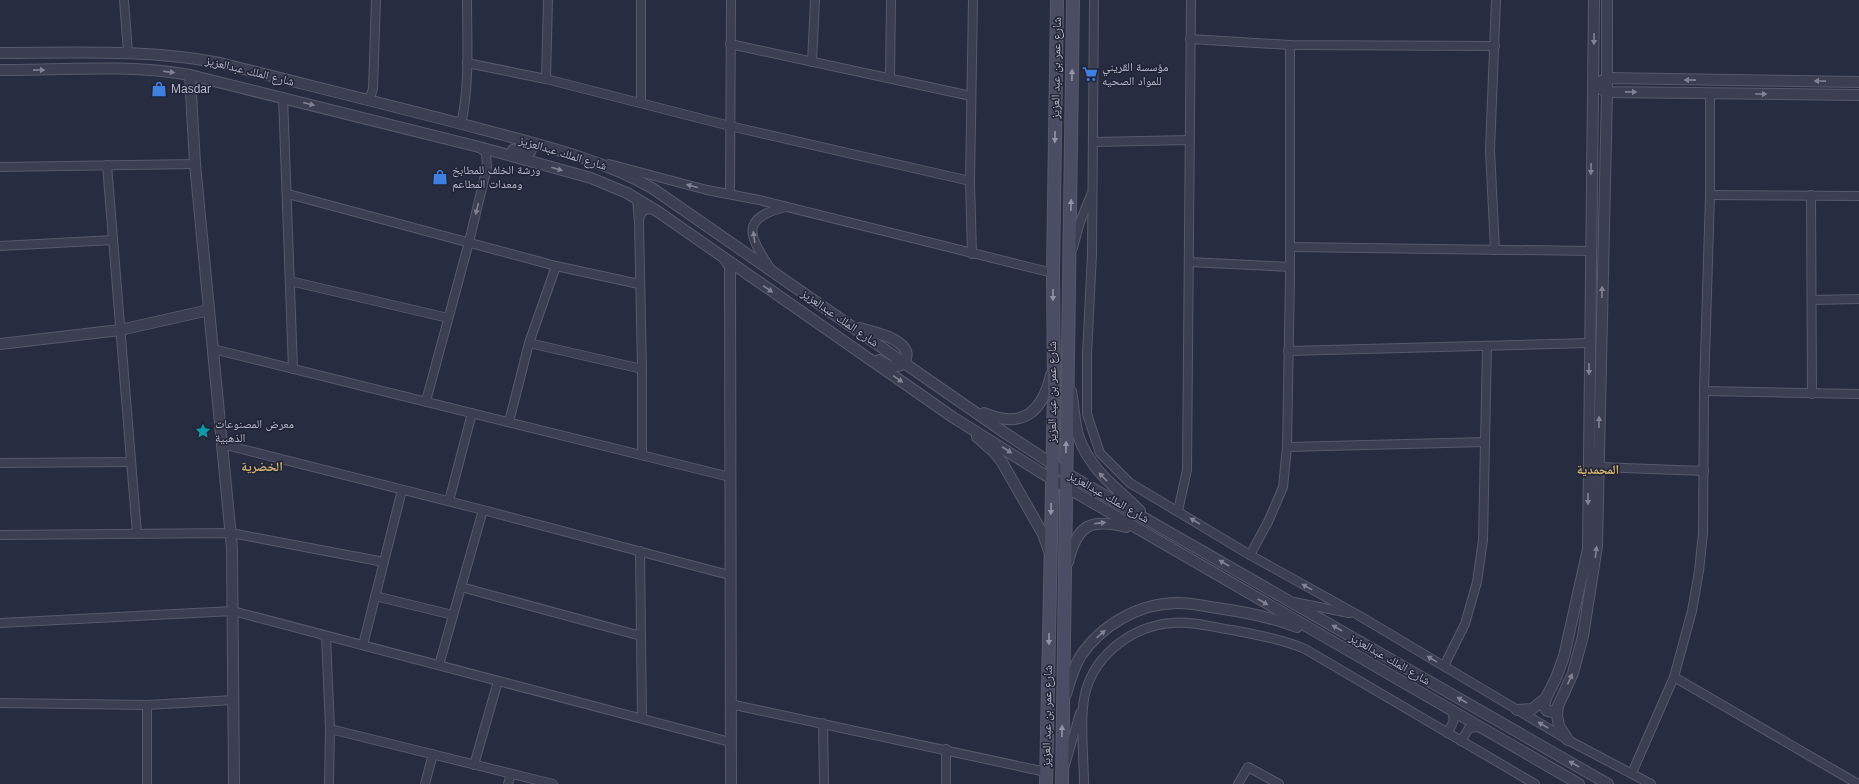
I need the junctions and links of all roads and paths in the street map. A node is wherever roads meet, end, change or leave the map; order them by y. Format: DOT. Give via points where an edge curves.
graph roads {
  1 [pos="124,0"];
  2 [pos="376,0"];
  3 [pos="467,0"];
  4 [pos="548,0"];
  5 [pos="641,0"];
  6 [pos="731,0"];
  7 [pos="815,0"];
  8 [pos="891,0"];
  9 [pos="973,0"];
  10 [pos="1057,0"];
  11 [pos="1094,0"];
  12 [pos="1191,0"];
  13 [pos="1496,0"];
  14 [pos="1594,0"];
  15 [pos="1607,0"];
  16 [pos="1074,2"];
  17 [pos="1190,39"];
  18 [pos="730,44"];
  19 [pos="1290,45"];
  20 [pos="1495,46"];
  21 [pos="128,52"];
  22 [pos="0,53"];
  23 [pos="812,62"];
  24 [pos="467,63"];
  25 [pos="0,70"];
  26 [pos="190,75"];
  27 [pos="890,78"];
  28 [pos="1607,78"];
  29 [pos="546,79"];
  30 [pos="1859,82"];
  31 [pos="1594,86"];
  32 [pos="1859,89"];
  33 [pos="1607,92"];
  34 [pos="1710,94"];
  35 [pos="1824,94"];
  36 [pos="1859,95"];
  37 [pos="972,96"];
  38 [pos="283,97"];
  39 [pos="369,100"];
  40 [pos="641,103"];
  41 [pos="461,124"];
  42 [pos="730,126"];
  43 [pos="434,136"];
  44 [pos="1190,140"];
  45 [pos="528,142"];
  46 [pos="1093,142"];
  47 [pos="479,147"];
  48 [pos="588,158"];
  49 [pos="195,164"];
  50 [pos="107,165"];
  51 [pos="0,167"];
  52 [pos="970,181"];
  53 [pos="1093,191"];
  54 [pos="288,194"];
  55 [pos="730,194"];
  56 [pos="1710,195"];
  57 [pos="1811,195"];
  58 [pos="1859,196"];
  59 [pos="638,199"];
  60 [pos="786,206"];
  61 [pos="657,211"];
  62 [pos="639,222"];
  63 [pos="113,240"];
  64 [pos="469,242"];
  65 [pos="0,246"];
  66 [pos="1290,247"];
  67 [pos="1495,250"];
  68 [pos="1590,251"];
  69 [pos="972,254"];
  70 [pos="725,259"];
  71 [pos="1070,262"];
  72 [pos="1189,262"];
  73 [pos="556,266"];
  74 [pos="1290,267"];
  75 [pos="772,271"];
  76 [pos="1053,273"];
  77 [pos="755,280"];
  78 [pos="290,281"];
  79 [pos="639,284"];
  80 [pos="730,289"];
  81 [pos="1859,299"];
  82 [pos="1812,300"];
  83 [pos="796,309"];
  84 [pos="209,310"];
  85 [pos="448,318"];
  86 [pos="120,330"];
  87 [pos="529,343"];
  88 [pos="1589,343"];
  89 [pos="0,344"];
  90 [pos="1487,346"];
  91 [pos="213,349"];
  92 [pos="1288,351"];
  93 [pos="904,362"];
  94 [pos="1068,366"];
  95 [pos="293,369"];
  96 [pos="642,369"];
  97 [pos="1052,369"];
  98 [pos="1704,392"];
  99 [pos="1812,394"];
  100 [pos="1859,394"];
  101 [pos="426,401"];
  102 [pos="969,407"];
  103 [pos="472,413"];
  104 [pos="954,418"];
  105 [pos="509,422"];
  106 [pos="1485,442"];
  107 [pos="222,444"];
  108 [pos="1287,448"];
  109 [pos="642,455"];
  110 [pos="131,462"];
  111 [pos="0,464"];
  112 [pos="1052,464"];
  113 [pos="1598,467"];
  114 [pos="1704,471"];
  115 [pos="1066,473"];
  116 [pos="730,477"];
  117 [pos="1052,479"];
  118 [pos="1066,487"];
  119 [pos="402,490"];
  120 [pos="449,501"];
  121 [pos="483,510"];
  122 [pos="1178,511"];
  123 [pos="1152,522"];
  124 [pos="1139,530"];
  125 [pos="231,533"];
  126 [pos="137,534"];
  127 [pos="0,535"];
  128 [pos="640,551"];
  129 [pos="1250,555"];
  130 [pos="1050,557"];
  131 [pos="384,562"];
  132 [pos="1065,574"];
  133 [pos="729,576"];
  134 [pos="461,587"];
  135 [pos="375,596"];
  136 [pos="1288,600"];
  137 [pos="233,611"];
  138 [pos="1358,615"];
  139 [pos="453,616"];
  140 [pos="0,623"];
  141 [pos="326,636"];
  142 [pos="641,636"];
  143 [pos="1324,637"];
  144 [pos="363,645"];
  145 [pos="439,665"];
  146 [pos="1444,666"];
  147 [pos="1674,677"];
  148 [pos="498,681"];
  149 [pos="1546,698"];
  150 [pos="233,700"];
  151 [pos="0,703"];
  152 [pos="730,704"];
  153 [pos="1063,704"];
  154 [pos="1083,704"];
  155 [pos="147,705"];
  156 [pos="1558,706"];
  157 [pos="1451,710"];
  158 [pos="1517,710"];
  159 [pos="642,718"];
  160 [pos="823,723"];
  161 [pos="1480,728"];
  162 [pos="330,729"];
  163 [pos="1448,733"];
  164 [pos="1568,740"];
  165 [pos="1461,741"];
  166 [pos="730,742"];
  167 [pos="946,749"];
  168 [pos="433,754"];
  169 [pos="474,764"];
  170 [pos="1632,773"];
  171 [pos="510,774"];
  172 [pos="1046,778"];
  173 [pos="1060,782"];
  174 [pos="147,784"];
  175 [pos="234,784"];
  176 [pos="329,784"];
  177 [pos="425,784"];
  178 [pos="508,784"];
  179 [pos="553,784"];
  180 [pos="731,784"];
  181 [pos="824,784"];
  182 [pos="946,784"];
  183 [pos="1084,784"];
  184 [pos="1238,784"];
  185 [pos="1279,784"];
  186 [pos="1535,784"];
  187 [pos="1579,784"];
  188 [pos="1608,784"];
  189 [pos="1651,784"];
  190 [pos="1858,784"];
  1 -- 21 [label="street"];
  2 -- 39 [label="street" via="373,89"];
  3 -- 24 [label="street"];
  4 -- 29 [label="street"];
  5 -- 40 [label="street"];
  6 -- 18 [label="street"];
  7 -- 23 [label="street"];
  8 -- 27 [label="street"];
  9 -- 37 [label="street"];
  10 -- 76 [label="main road, شارع عمر بن عبد العزيز, one-way"];
  11 -- 46 [label="street"];
  12 -- 17 [label="street"];
  13 -- 20 [label="street"];
  14 -- 31 [label="street, one-way"];
  15 -- 28 [label="street"];
  71 -- 16 [label="main road, شارع عمر بن عبد العزيز, one-way"];
  17 -- 19 [label="street"];
  17 -- 44 [label="street"];
  18 -- 23 [label="street"];
  18 -- 42 [label="street"];
  19 -- 20 [label="street"];
  19 -- 66 [label="street"];
  20 -- 67 [label="street" via="1490,150"];
  21 -- 22 [label="street, شارع الملك عبدالعزيز"];
  21 -- 39 [label="street, شارع الملك عبدالعزيز" via="220,62"];
  23 -- 27 [label="street"];
  24 -- 29 [label="street"];
  24 -- 41 [label="street"];
  25 -- 26 [label="street, شارع الملك عبدالعزيز, one-way" via="155,70"];
  26 -- 38 [label="street, شارع الملك عبدالعزيز"];
  26 -- 49 [label="street"];
  27 -- 37 [label="street"];
  30 -- 28 [label="street, one-way"];
  28 -- 31 [label="street"];
  28 -- 33 [label="street"];
  29 -- 40 [label="street"];
  31 -- 33 [label="street"];
  31 -- 68 [label="street, one-way"];
  32 -- 35 [label="street"];
  33 -- 34 [label="street, one-way"];
  113 -- 33 [label="street, one-way"];
  34 -- 35 [label="street, one-way"];
  34 -- 56 [label="street"];
  35 -- 36 [label="street"];
  37 -- 52 [label="street"];
  38 -- 43 [label="street, شارع الملك عبدالعزيز, one-way"];
  38 -- 54 [label="street"];
  39 -- 41 [label="street, شارع الملك عبدالعزيز"];
  40 -- 42 [label="street"];
  41 -- 45 [label="street, شارع الملك عبدالعزيز"];
  42 -- 52 [label="street"];
  42 -- 55 [label="street"];
  43 -- 45 [label="street" via="461,137 524,153 532,149"];
  43 -- 47 [label="street, شارع الملك عبدالعزيز"];
  44 -- 46 [label="street"];
  44 -- 72 [label="street"];
  45 -- 48 [label="street, شارع الملك عبدالعزيز"];
  46 -- 53 [label="street"];
  47 -- 59 [label="street, شارع الملك عبدالعزيز, one-way" via="591,178"];
  47 -- 64 [label="street, one-way" via="486,153 488,163"];
  55 -- 48 [label="street, one-way"];
  48 -- 75 [label="street, شارع الملك عبدالعزيز" via="652,188"];
  49 -- 50 [label="street"];
  49 -- 84 [label="street"];
  50 -- 51 [label="street"];
  50 -- 63 [label="street"];
  52 -- 69 [label="street"];
  53 -- 71 [label="street" via="1080,222"];
  53 -- 122 [label="street" via="1087,414 1100,453 1130,483"];
  54 -- 64 [label="street"];
  54 -- 78 [label="street"];
  55 -- 60 [label="street"];
  56 -- 57 [label="street"];
  56 -- 98 [label="street"];
  57 -- 58 [label="street"];
  57 -- 82 [label="street"];
  59 -- 61 [label="street, شارع الملك عبدالعزيز"];
  59 -- 62 [label="street"];
  60 -- 69 [label="street"];
  75 -- 60 [label="street, one-way" via="755,245 753,230 756,221 763,214"];
  61 -- 62 [label="street" via="644,210"];
  61 -- 70 [label="street, شارع الملك عبدالعزيز"];
  62 -- 79 [label="street"];
  63 -- 65 [label="street"];
  63 -- 86 [label="street"];
  64 -- 73 [label="street"];
  64 -- 85 [label="street"];
  66 -- 67 [label="street"];
  66 -- 74 [label="street"];
  67 -- 68 [label="street"];
  68 -- 88 [label="street"];
  69 -- 76 [label="street"];
  70 -- 77 [label="street, شارع الملك عبدالعزيز"];
  70 -- 80 [label="street" via="730,267"];
  71 -- 94 [label="main road, شارع عمر بن عبد العزيز"];
  72 -- 74 [label="street"];
  72 -- 122 [label="street" via="1187,470"];
  73 -- 79 [label="street"];
  73 -- 87 [label="street"];
  74 -- 92 [label="street"];
  75 -- 93 [label="street, شارع الملك عبدالعزيز"];
  76 -- 97 [label="main road, شارع عمر بن عبد العزيز, one-way"];
  77 -- 80 [label="street" via="745,276 738,277 732,282"];
  77 -- 83 [label="street, شارع الملك عبدالعزيز, one-way"];
  78 -- 85 [label="street"];
  78 -- 95 [label="street"];
  79 -- 96 [label="street"];
  80 -- 116 [label="street"];
  81 -- 82 [label="street"];
  82 -- 99 [label="street"];
  83 -- 93 [label="street" via="829,325 887,365 895,366"];
  83 -- 104 [label="street, شارع الملك عبدالعزيز, one-way"];
  84 -- 86 [label="street"];
  84 -- 91 [label="street"];
  85 -- 101 [label="street"];
  86 -- 89 [label="street"];
  86 -- 110 [label="street"];
  87 -- 96 [label="street"];
  87 -- 105 [label="street"];
  88 -- 90 [label="street"];
  88 -- 149 [label="street, one-way" via="1588,549 1564,656"];
  90 -- 92 [label="street"];
  90 -- 106 [label="street"];
  91 -- 95 [label="street"];
  91 -- 107 [label="street"];
  92 -- 108 [label="street"];
  93 -- 102 [label="street, شارع الملك عبدالعزيز"];
  115 -- 94 [label="main road, شارع عمر بن عبد العزيز, one-way"];
  123 -- 94 [label="street, one-way" via="1103,478 1088,459 1078,436"];
  95 -- 101 [label="street"];
  96 -- 109 [label="street"];
  97 -- 102 [label="street" via="1043,399 1024,417 1012,420 999,419"];
  97 -- 112 [label="main road, شارع عمر بن عبد العزيز"];
  98 -- 99 [label="street"];
  98 -- 114 [label="street"];
  99 -- 100 [label="street"];
  101 -- 103 [label="street"];
  102 -- 112 [label="street, شارع الملك عبدالعزيز"];
  103 -- 105 [label="street"];
  103 -- 120 [label="street"];
  104 -- 117 [label="street, شارع الملك عبدالعزيز, one-way"];
  104 -- 130 [label="street" via="993,451 1002,462 1043,534"];
  105 -- 109 [label="street"];
  106 -- 108 [label="street"];
  106 -- 146 [label="street" via="1483,540 1477,582 1465,624"];
  107 -- 119 [label="street"];
  107 -- 125 [label="street"];
  108 -- 129 [label="street" via="1283,486 1268,522"];
  109 -- 116 [label="street"];
  110 -- 111 [label="street"];
  110 -- 126 [label="street"];
  112 -- 115 [label="street, شارع الملك عبدالعزيز"];
  112 -- 117 [label="main road, شارع عمر بن عبد العزيز"];
  113 -- 114 [label="street"];
  156 -- 113 [label="street, one-way" via="1573,673 1590,596 1597,546"];
  114 -- 147 [label="street" via="1703,533 1699,571 1692,611"];
  115 -- 118 [label="main road, شارع عمر بن عبد العزيز"];
  115 -- 123 [label="street, شارع الملك عبدالعزيز"];
  116 -- 133 [label="street"];
  117 -- 118 [label="street, شارع الملك عبدالعزيز"];
  117 -- 130 [label="main road, شارع عمر بن عبد العزيز, one-way"];
  118 -- 124 [label="street, شارع الملك عبدالعزيز"];
  118 -- 132 [label="main road, شارع عمر بن عبد العزيز"];
  119 -- 120 [label="street"];
  119 -- 131 [label="street"];
  120 -- 121 [label="street"];
  121 -- 128 [label="street"];
  121 -- 134 [label="street"];
  129 -- 122 [label="street, one-way"];
  136 -- 123 [label="street, شارع الملك عبدالعزيز, one-way"];
  132 -- 124 [label="street, one-way" via="1072,544 1089,526 1102,522"];
  124 -- 143 [label="street, شارع الملك عبدالعزيز, one-way"];
  125 -- 126 [label="street"];
  125 -- 131 [label="street"];
  125 -- 137 [label="street"];
  126 -- 127 [label="street"];
  128 -- 133 [label="street"];
  128 -- 142 [label="street"];
  138 -- 129 [label="street, one-way"];
  130 -- 172 [label="main road, شارع عمر بن عبد العزيز, one-way"];
  131 -- 135 [label="street"];
  132 -- 153 [label="main road, شارع عمر بن عبد العزيز"];
  133 -- 152 [label="street"];
  134 -- 139 [label="street"];
  134 -- 142 [label="street"];
  135 -- 139 [label="street"];
  135 -- 144 [label="street"];
  136 -- 138 [label="street"];
  188 -- 136 [label="street, شارع الملك عبدالعزيز, one-way"];
  137 -- 140 [label="street"];
  137 -- 141 [label="street"];
  137 -- 150 [label="street"];
  146 -- 138 [label="street, one-way"];
  139 -- 145 [label="street"];
  141 -- 144 [label="street"];
  141 -- 162 [label="street"];
  142 -- 159 [label="street"];
  153 -- 143 [label="street, one-way" via="1075,667 1086,648 1122,618 1152,606 1190,604 1247,612 1279,620"];
  143 -- 157 [label="street, شارع الملك عبدالعزيز"];
  144 -- 145 [label="street"];
  145 -- 148 [label="street"];
  146 -- 158 [label="street"];
  147 -- 170 [label="street"];
  147 -- 190 [label="street"];
  148 -- 159 [label="street"];
  148 -- 169 [label="street"];
  149 -- 156 [label="street" via="1544,706 1547,711 1554,712"];
  149 -- 158 [label="street" via="1532,709"];
  150 -- 155 [label="street"];
  150 -- 175 [label="street"];
  151 -- 155 [label="street"];
  152 -- 160 [label="street"];
  152 -- 166 [label="street"];
  173 -- 153 [label="main road, شارع عمر بن عبد العزيز, one-way"];
  154 -- 163 [label="street" via="1086,690 1097,666 1115,646 1148,628 1172,622 1189,623 1269,637 1305,649"];
  154 -- 173 [label="street"];
  154 -- 183 [label="street"];
  155 -- 174 [label="street"];
  156 -- 164 [label="street" via="1557,721"];
  157 -- 161 [label="street, شارع الملك عبدالعزيز"];
  157 -- 163 [label="street" via="1454,721"];
  164 -- 158 [label="street, one-way"];
  159 -- 166 [label="street"];
  160 -- 167 [label="street"];
  160 -- 181 [label="street"];
  161 -- 165 [label="street" via="1469,728"];
  161 -- 187 [label="street, شارع الملك عبدالعزيز"];
  162 -- 168 [label="street"];
  162 -- 176 [label="street"];
  163 -- 165 [label="street"];
  164 -- 170 [label="street"];
  165 -- 186 [label="street"];
  166 -- 180 [label="street"];
  167 -- 172 [label="street"];
  167 -- 182 [label="street"];
  168 -- 169 [label="street"];
  168 -- 177 [label="street"];
  169 -- 171 [label="street"];
  170 -- 189 [label="street"];
  171 -- 178 [label="street"];
  171 -- 179 [label="street"];
  172 -- 173 [label="main road" via="1054,774"];
  184 -- 185 [label="street" via="1248,767"];
}
